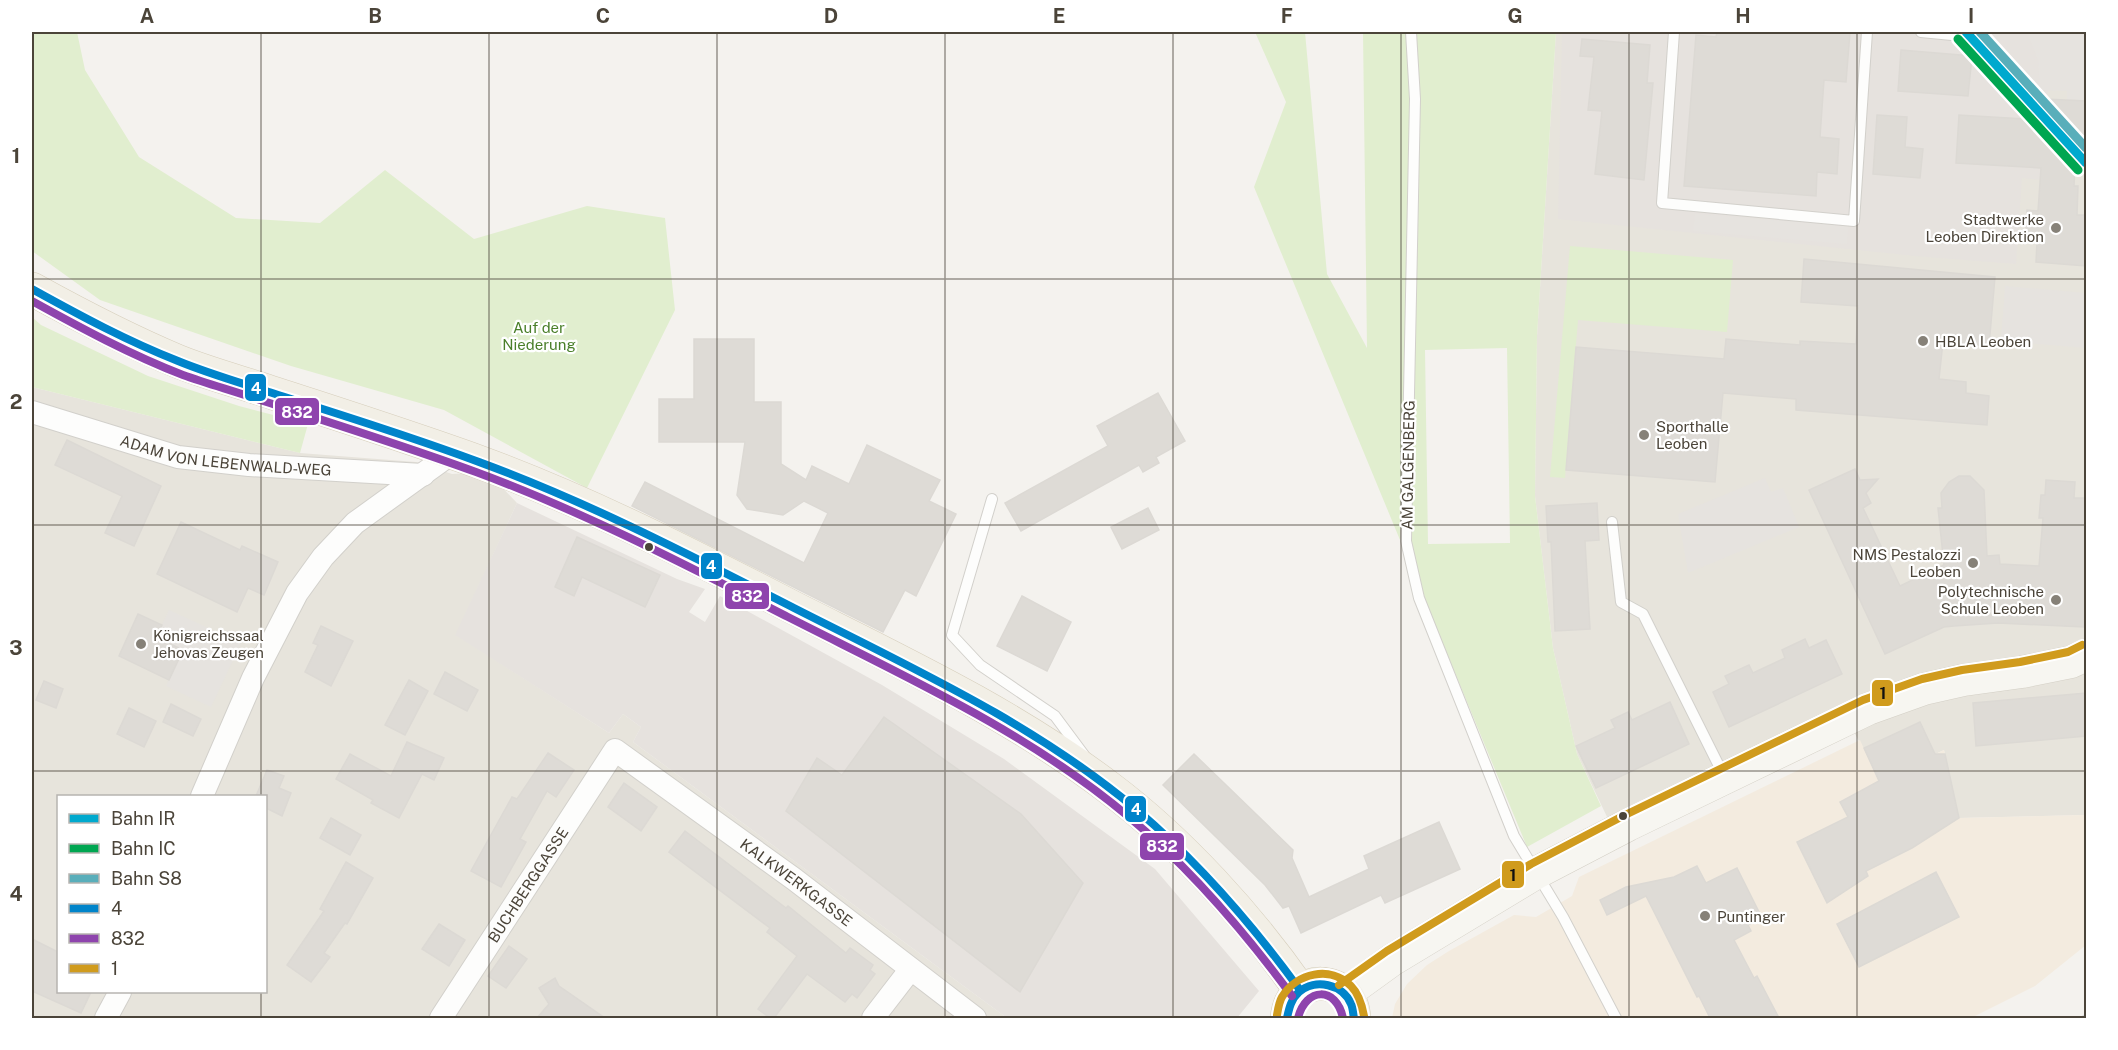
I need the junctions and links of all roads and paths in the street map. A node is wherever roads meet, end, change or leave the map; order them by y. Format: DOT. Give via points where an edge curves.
graph roads {
  1 [pos="1411,32"];
  2 [pos="1674,32"];
  3 [pos="1867,32"];
  4 [pos="1921,32"];
  5 [pos="1956,32"];
  6 [pos="1973,32"];
  7 [pos="2030,90"];
  8 [pos="32,289"];
  9 [pos="32,412"];
  10 [pos="452,453"];
  11 [pos="423,475"];
  12 [pos="992,499"];
  13 [pos="1612,522"];
  14 [pos="2086,655"];
  15 [pos="615,750"];
  16 [pos="1725,779"];
  17 [pos="1108,786"];
  18 [pos="202,795"];
  19 [pos="1536,873"];
  20 [pos="910,970"];
  21 [pos="119,993"];
  22 [pos="1294,1004"];
  23 [pos="1349,1006"];
  24 [pos="106,1018"];
  25 [pos="441,1018"];
  26 [pos="873,1018"];
  27 [pos="975,1018"];
  28 [pos="1616,1018"];
  1 -- 19 [label="lane, AM GALGENBERG" via="1415,99 1406,541 1419,598 1514,836"];
  2 -- 3 [label="lane" via="1662,202 1854,221"];
  4 -- 5 [label="lane"];
  6 -- 7 [label="lane"];
  8 -- 10 [label="main road" via="102,328 180,362"];
  9 -- 11 [label="street, ADAM VON LEBENWALD-WEG" via="178,457"];
  10 -- 11 [label="street"];
  10 -- 17 [label="main road" via="590,507 728,574 945,686 1031,734"];
  11 -- 18 [label="street" via="354,523 297,593 248,687"];
  12 -- 17 [label="lane" via="951,635 980,664 1055,716"];
  13 -- 16 [label="lane" via="1622,602 1643,614"];
  14 -- 16 [label="main road" via="2071,662 1924,689 1888,701"];
  15 -- 20 [label="street, KALKWERKGASSE" via="794,879"];
  15 -- 25 [label="street, BUCHBERGGASSE"];
  16 -- 19 [label="main road"];
  17 -- 22 [label="main road" via="1202,871 1279,960"];
  19 -- 23 [label="main road" via="1377,970"];
  19 -- 28 [label="lane, AM GALGENBERG"];
  20 -- 26 [label="street"];
  20 -- 27 [label="street, KALKWERKGASSE"];
  21 -- 24 [label="street"];
  22 -- 23 [label="main road" via="1318,984 1328,984"];
}
